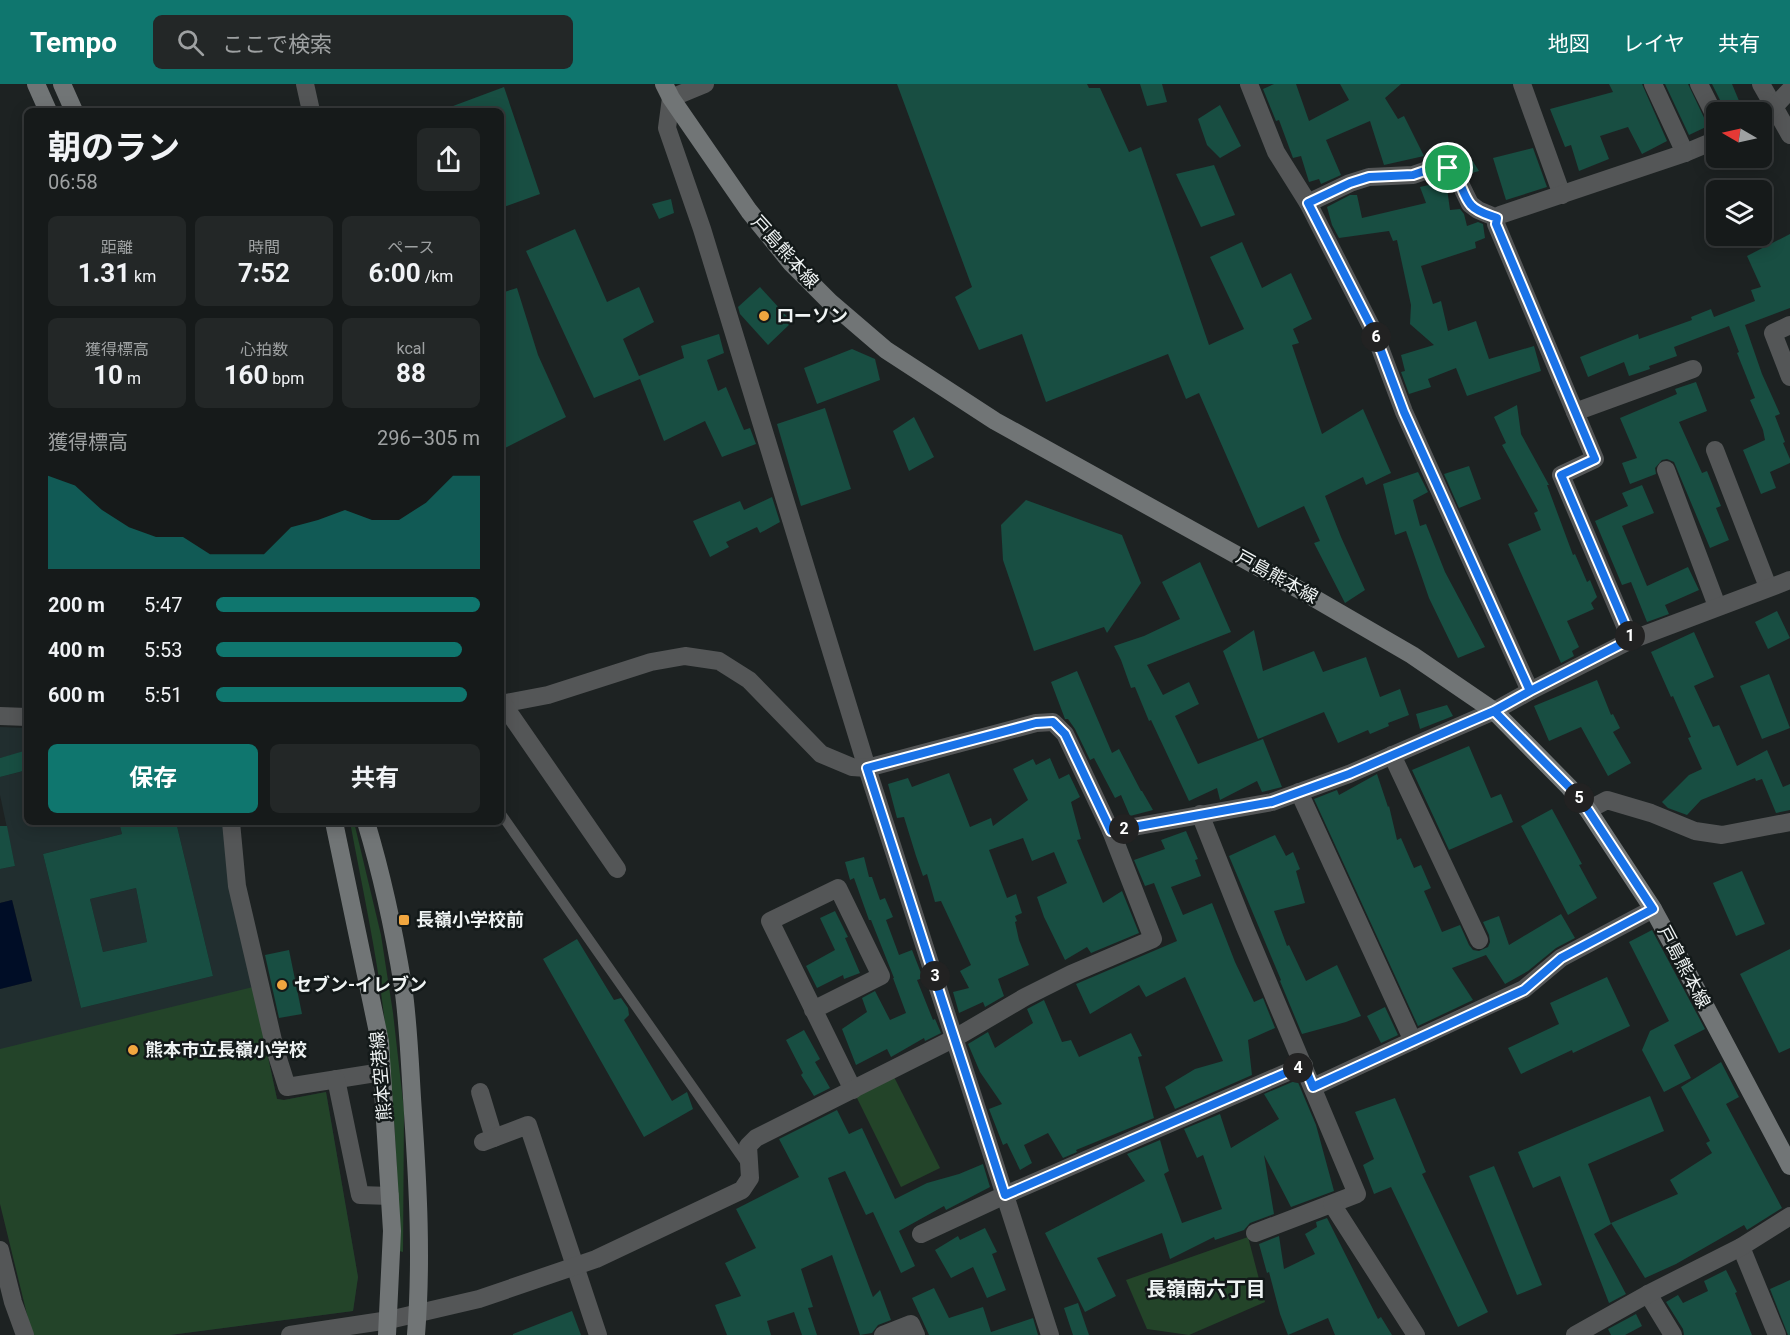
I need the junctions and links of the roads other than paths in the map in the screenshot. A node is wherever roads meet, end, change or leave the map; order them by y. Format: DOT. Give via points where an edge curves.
graph roads {
  1 [pos="36,84"];
  2 [pos="62,84"];
  3 [pos="305,84"];
  4 [pos="705,84"];
  5 [pos="1249,84"];
  6 [pos="1522,84"];
  7 [pos="1653,84"];
  8 [pos="1700,84"];
  9 [pos="1761,84"];
  10 [pos="1790,90"];
  11 [pos="667,91"];
  12 [pos="1708,102"];
  13 [pos="1765,102"];
  14 [pos="1772,107"];
  15 [pos="47,108"];
  16 [pos="73,108"];
  17 [pos="310,108"];
  18 [pos="1772,117"];
  19 [pos="1790,135"];
  20 [pos="1706,144"];
  21 [pos="1685,153"];
  22 [pos="1562,195"];
  23 [pos="1308,203"];
  24 [pos="1497,218"];
  25 [pos="1790,325"];
  26 [pos="1693,369"];
  27 [pos="1790,377"];
  28 [pos="1575,412"];
  29 [pos="1715,450"];
  30 [pos="1666,471"];
  31 [pos="1790,580"];
  32 [pos="1768,587"];
  33 [pos="1717,606"];
  34 [pos="1631,639"];
  35 [pos="1530,691"];
  36 [pos="504,704"];
  37 [pos="504,707"];
  38 [pos="1494,711"];
  39 [pos="0,716"];
  40 [pos="24,717"];
  41 [pos="1392,755"];
  42 [pos="867,768"];
  43 [pos="1299,792"];
  44 [pos="1588,810"];
  45 [pos="1200,814"];
  46 [pos="504,818"];
  47 [pos="1790,822"];
  48 [pos="231,825"];
  49 [pos="335,825"];
  50 [pos="367,825"];
  51 [pos="1111,831"];
  52 [pos="617,869"];
  53 [pos="1653,909"];
  54 [pos="1479,940"];
  55 [pos="813,1010"];
  56 [pos="955,1038"];
  57 [pos="1413,1041"];
  58 [pos="1304,1065"];
  59 [pos="382,1072"];
  60 [pos="336,1079"];
  61 [pos="1313,1087"];
  62 [pos="852,1090"];
  63 [pos="480,1092"];
  64 [pos="1790,1166"];
  65 [pos="749,1168"];
  66 [pos="1005,1195"];
  67 [pos="390,1196"];
  68 [pos="1332,1204"];
  69 [pos="1790,1215"];
  70 [pos="1255,1233"];
  71 [pos="921,1234"];
  72 [pos="1741,1247"];
  73 [pos="0,1250"];
  74 [pos="574,1267"];
  75 [pos="1648,1294"];
  76 [pos="6,1304"];
  77 [pos="418,1314"];
  78 [pos="388,1328"];
  79 [pos="24,1335"];
  80 [pos="290,1335"];
  81 [pos="416,1335"];
  82 [pos="598,1335"];
  83 [pos="883,1335"];
  84 [pos="916,1335"];
  85 [pos="1050,1335"];
  86 [pos="1416,1335"];
  87 [pos="1575,1335"];
  88 [pos="1673,1335"];
  89 [pos="1777,1335"];
  1 -- 15 [label="main road"];
  2 -- 16 [label="main road"];
  3 -- 17 [label="street"];
  4 -- 11 [label="street"];
  5 -- 23 [label="street" via="1276,152"];
  6 -- 22 [label="street"];
  7 -- 21 [label="street"];
  8 -- 12 [label="street"];
  9 -- 13 [label="street"];
  10 -- 14 [label="street"];
  11 -- 38 [label="main road, 戸島熊本線" via="749,211 792,264 886,350 995,421 1412,655"];
  11 -- 42 [label="street" via="667,128"];
  18 -- 19 [label="street"];
  20 -- 21 [label="street"];
  21 -- 22 [label="street"];
  22 -- 24 [label="street"];
  23 -- 24 [label="street" via="1369,177 1413,175 1436,167 1454,171 1470,204"];
  23 -- 35 [label="street" via="1374,332 1404,412"];
  24 -- 28 [label="street" via="1496,224"];
  25 -- 27 [label="street" via="1773,333"];
  26 -- 28 [label="street"];
  28 -- 34 [label="street" via="1595,459 1561,475"];
  29 -- 32 [label="street"];
  30 -- 33 [label="street"];
  31 -- 32 [label="street"];
  32 -- 33 [label="street"];
  33 -- 34 [label="street"];
  34 -- 35 [label="street"];
  35 -- 38 [label="street"];
  36 -- 42 [label="street" via="548,695 651,662 685,656 720,661 749,680 821,754 852,767"];
  37 -- 52 [label="street"];
  38 -- 41 [label="street"];
  38 -- 44 [label="main road, 戸島熊本線"];
  39 -- 40 [label="street"];
  41 -- 43 [label="street"];
  41 -- 54 [label="street"];
  42 -- 51 [label="street" via="1036,723 1053,722 1065,734"];
  42 -- 56 [label="street"];
  43 -- 45 [label="street" via="1272,802"];
  43 -- 57 [label="street"];
  44 -- 47 [label="street" via="1608,800 1695,831 1722,835"];
  44 -- 53 [label="main road, 戸島熊本線"];
  45 -- 51 [label="street"];
  45 -- 58 [label="street"];
  46 -- 65 [label="lane"];
  48 -- 60 [label="street" via="237,886 287,1087"];
  49 -- 59 [label="main road, 熊本空港線" via="380,1042"];
  50 -- 77 [label="main road, 熊本空港線" via="386,897 403,987 418,1203"];
  51 -- 56 [label="street" via="1153,939 1071,974"];
  53 -- 57 [label="street" via="1561,958 1524,990"];
  53 -- 64 [label="main road, 戸島熊本線"];
  55 -- 55 [label="street" via="770,921 838,888 881,976"];
  55 -- 62 [label="street"];
  56 -- 62 [label="street"];
  56 -- 66 [label="street"];
  57 -- 61 [label="street"];
  58 -- 61 [label="street"];
  58 -- 66 [label="street"];
  59 -- 60 [label="street"];
  59 -- 67 [label="main road, 熊本空港線"];
  60 -- 67 [label="street" via="360,1195"];
  61 -- 68 [label="street" via="1357,1194"];
  62 -- 65 [label="street" via="756,1138 748,1146"];
  63 -- 74 [label="street" via="488,1140 528,1125"];
  65 -- 74 [label="street" via="750,1178 742,1190"];
  66 -- 71 [label="street"];
  66 -- 85 [label="street"];
  67 -- 78 [label="main road, 熊本空港線"];
  68 -- 70 [label="street"];
  68 -- 86 [label="street"];
  69 -- 72 [label="street"];
  72 -- 75 [label="street"];
  72 -- 89 [label="street"];
  73 -- 76 [label="street"];
  74 -- 77 [label="street"];
  74 -- 82 [label="street"];
  75 -- 87 [label="street"];
  75 -- 88 [label="street"];
  76 -- 79 [label="street"];
  77 -- 78 [label="street"];
  77 -- 81 [label="main road, 熊本空港線"];
  78 -- 80 [label="street"];
  83 -- 84 [label="street" via="912,1324"];
}
